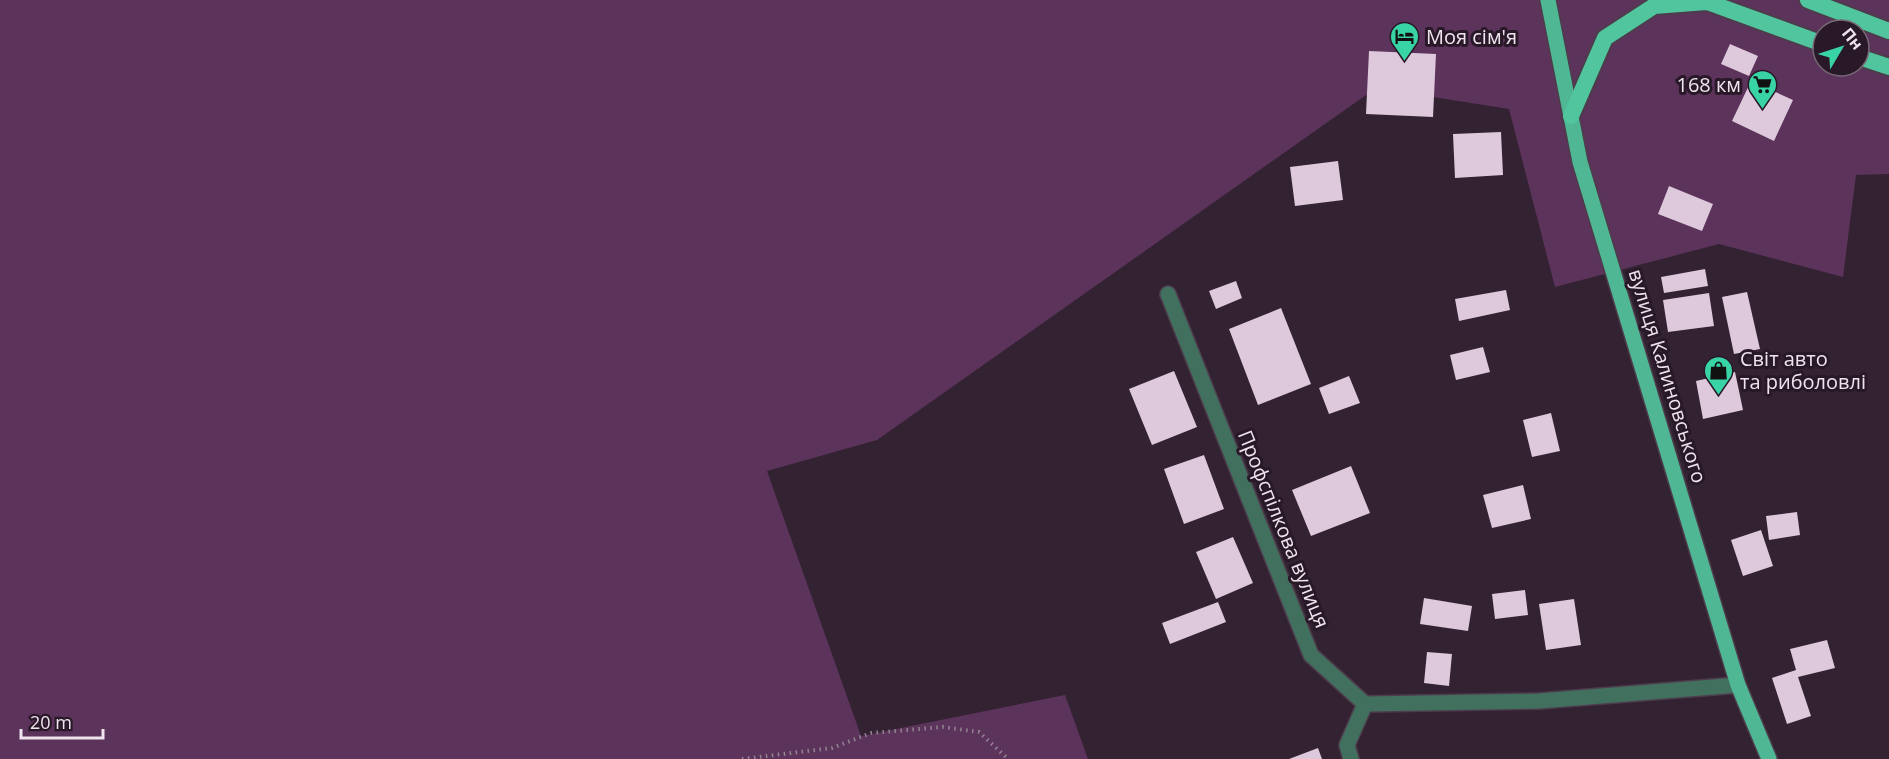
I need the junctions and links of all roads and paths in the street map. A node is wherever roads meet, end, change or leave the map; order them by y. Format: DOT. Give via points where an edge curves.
graph roads {
  1 [pos="1548,0"];
  2 [pos="1808,0"];
  3 [pos="1704,1"];
  4 [pos="1889,31"];
  5 [pos="1811,40"];
  6 [pos="1871,61"];
  7 [pos="1889,67"];
  8 [pos="1571,116"];
  9 [pos="1168,294"];
  10 [pos="1738,685"];
  11 [pos="1365,704"];
  12 [pos="742,759"];
  13 [pos="1008,759"];
  14 [pos="1352,759"];
  15 [pos="1769,759"];
  1 -- 8 [label="main road, вулиця Калиновського"];
  2 -- 4 [label="highway"];
  3 -- 5 [label="highway"];
  3 -- 8 [label="highway" via="1654,6 1605,38"];
  6 -- 7 [label="highway"];
  8 -- 10 [label="main road, вулиця Калиновського" via="1580,162"];
  9 -- 11 [label="street, Профспілкова вулиця" via="1311,655"];
  10 -- 11 [label="street" via="1539,700"];
  10 -- 15 [label="main road, вулиця Калиновського"];
  11 -- 14 [label="street" via="1347,745"];
  12 -- 13 [label="path" via="832,748 871,733 943,727 979,732"];
}
